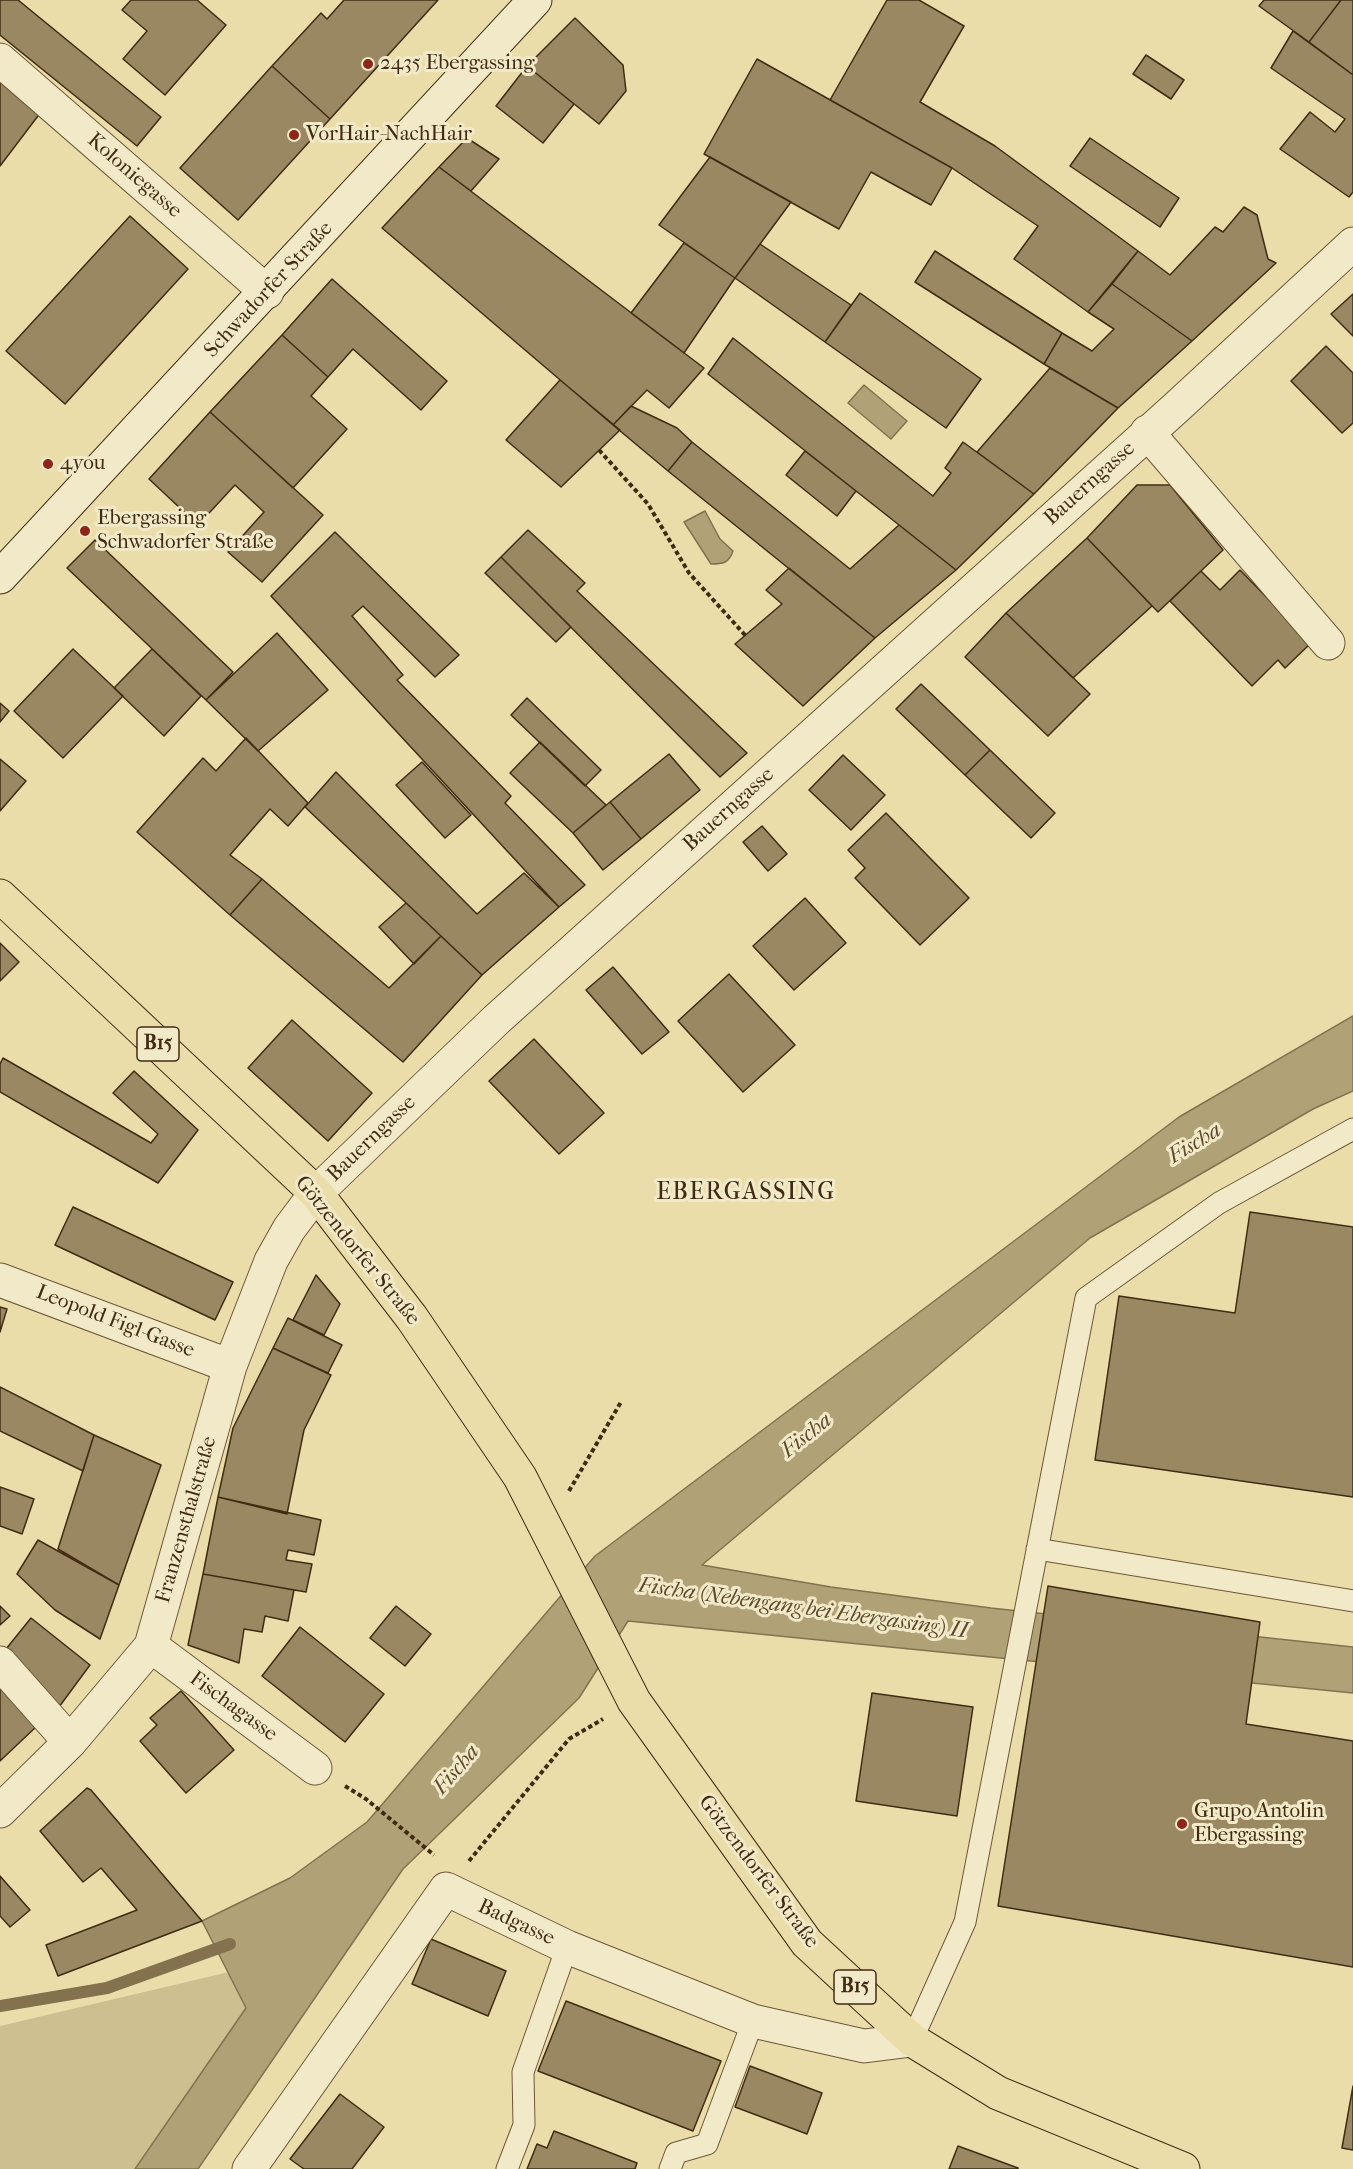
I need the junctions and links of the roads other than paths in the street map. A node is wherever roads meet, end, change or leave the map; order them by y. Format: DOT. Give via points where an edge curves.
graph roads {
  1 [pos="522,4"];
  2 [pos="0,60"];
  3 [pos="1353,244"];
  4 [pos="267,292"];
  5 [pos="1147,432"];
  6 [pos="0,577"];
  7 [pos="1328,644"];
  8 [pos="0,896"];
  9 [pos="1353,1128"];
  10 [pos="316,1193"];
  11 [pos="0,1280"];
  12 [pos="230,1366"];
  13 [pos="1037,1549"];
  14 [pos="1353,1601"];
  15 [pos="151,1646"];
  16 [pos="0,1663"];
  17 [pos="70,1742"];
  18 [pos="315,1768"];
  19 [pos="0,1811"];
  20 [pos="567,1947"];
  21 [pos="753,2021"];
  22 [pos="912,2040"];
  23 [pos="249,2169"];
  24 [pos="507,2169"];
  25 [pos="670,2169"];
  26 [pos="1183,2169"];
  1 -- 4 [label="street, Schwadorfer Straße"];
  2 -- 4 [label="street, Koloniegasse"];
  3 -- 5 [label="street, Bauerngasse"];
  4 -- 6 [label="street, Schwadorfer Straße"];
  5 -- 7 [label="street, Bauerngasse"];
  5 -- 10 [label="street, Bauerngasse" via="496,1020"];
  8 -- 10 [label="main road, Götzendorfer Straße / B15"];
  9 -- 13 [label="lane" via="1219,1203 1086,1298"];
  10 -- 12 [label="street, Franzensthalstraße" via="271,1261"];
  10 -- 22 [label="main road, Götzendorfer Straße / B15" via="412,1318 520,1477 630,1693 807,1943"];
  11 -- 12 [label="street, Leopold Figl-Gasse"];
  12 -- 15 [label="street, Franzensthalstraße"];
  13 -- 14 [label="lane"];
  13 -- 22 [label="lane" via="965,1922"];
  15 -- 17 [label="street, Franzensthalstraße"];
  15 -- 18 [label="street, Fischagasse"];
  16 -- 17 [label="street"];
  17 -- 19 [label="street, Franzensthalstraße"];
  20 -- 21 [label="street, Badgasse"];
  20 -- 23 [label="street, Badgasse" via="446,1890"];
  20 -- 24 [label="lane" via="523,2072 524,2125"];
  21 -- 22 [label="street, Badgasse" via="864,2046"];
  21 -- 25 [label="lane" via="707,2144 676,2153"];
  22 -- 26 [label="main road, Götzendorfer Straße / B15" via="998,2093"];
}
